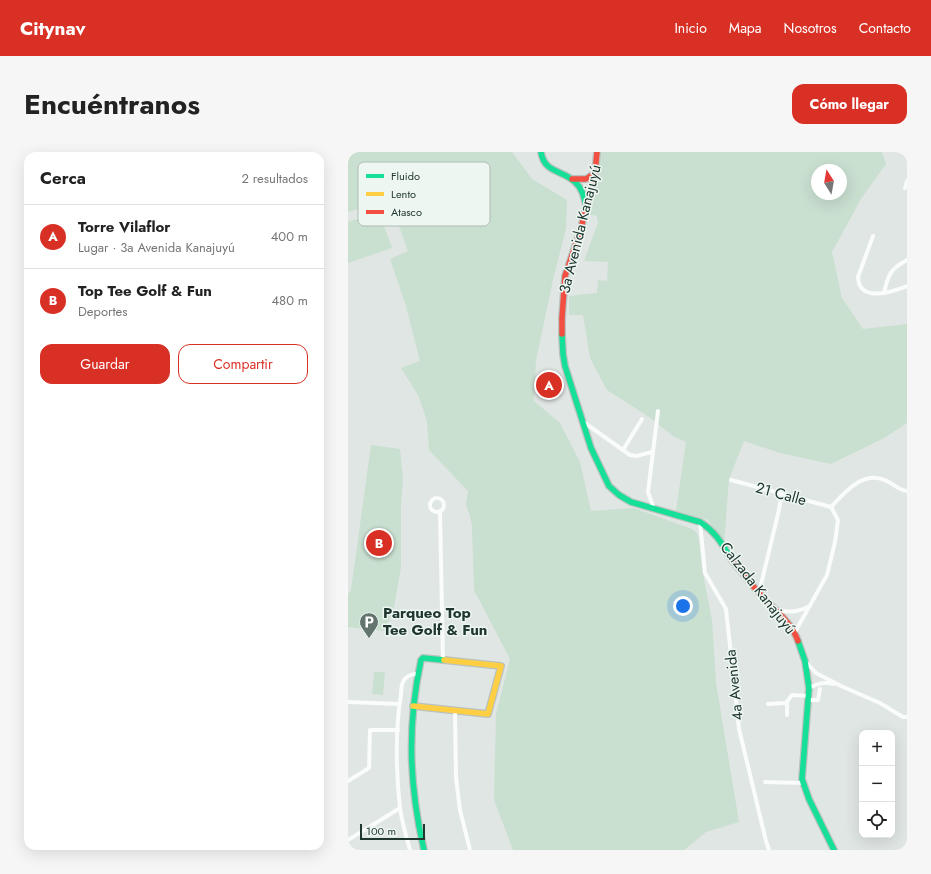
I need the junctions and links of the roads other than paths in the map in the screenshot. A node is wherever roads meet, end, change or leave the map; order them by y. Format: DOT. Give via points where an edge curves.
graph roads {
  1 [pos="541,152"];
  2 [pos="597,152"];
  3 [pos="595,173"];
  4 [pos="572,179"];
  5 [pos="907,181"];
  6 [pos="905,188"];
  7 [pos="586,205"];
  8 [pos="873,236"];
  9 [pos="907,260"];
  10 [pos="907,286"];
  11 [pos="884,293"];
  12 [pos="658,411"];
  13 [pos="642,419"];
  14 [pos="582,420"];
  15 [pos="623,450"];
  16 [pos="652,452"];
  17 [pos="732,480"];
  18 [pos="907,491"];
  19 [pos="782,494"];
  20 [pos="831,507"];
  21 [pos="654,509"];
  22 [pos="440,512"];
  23 [pos="700,522"];
  24 [pos="759,593"];
  25 [pos="811,606"];
  26 [pos="777,610"];
  27 [pos="795,632"];
  28 [pos="443,660"];
  29 [pos="805,661"];
  30 [pos="417,674"];
  31 [pos="841,686"];
  32 [pos="809,688"];
  33 [pos="820,689"];
  34 [pos="808,698"];
  35 [pos="348,701"];
  36 [pos="787,702"];
  37 [pos="399,704"];
  38 [pos="768,704"];
  39 [pos="413,706"];
  40 [pos="455,710"];
  41 [pos="787,715"];
  42 [pos="907,717"];
  43 [pos="398,730"];
  44 [pos="348,781"];
  45 [pos="765,782"];
  46 [pos="803,783"];
  47 [pos="400,808"];
  48 [pos="348,840"];
  49 [pos="410,850"];
  50 [pos="424,850"];
  51 [pos="470,850"];
  52 [pos="769,850"];
  53 [pos="834,850"];
  1 -- 4 [label="street" via="548,166"];
  2 -- 3 [label="street, 3a Avenida Kanajuyú"];
  3 -- 4 [label="street" via="586,179"];
  3 -- 7 [label="street, 3a Avenida Kanajuyú"];
  4 -- 7 [label="street" via="582,192"];
  5 -- 6 [label="street"];
  7 -- 14 [label="street, 3a Avenida Kanajuyú" via="580,232 567,267 562,304 564,360"];
  8 -- 11 [label="street" via="858,282 861,288 868,292"];
  9 -- 11 [label="street" via="890,273"];
  10 -- 11 [label="street"];
  12 -- 16 [label="street"];
  13 -- 15 [label="street"];
  14 -- 15 [label="street"];
  14 -- 21 [label="street, 3a Avenida Kanajuyú" via="591,448 609,486 629,501"];
  15 -- 16 [label="street" via="636,456"];
  16 -- 21 [label="street" via="648,492"];
  17 -- 19 [label="street, 21 Calle"];
  18 -- 20 [label="street" via="899,490 887,481 877,478 861,480"];
  19 -- 20 [label="street, 21 Calle"];
  19 -- 24 [label="street"];
  20 -- 25 [label="street" via="838,520 835,542 827,575"];
  21 -- 23 [label="street, 3a Avenida Kanajuyú"];
  22 -- 28 [label="street"];
  23 -- 24 [label="street, Calzada Kanajuyú" via="715,534"];
  23 -- 52 [label="street, 4a Avenida" via="705,573 726,609 739,729"];
  24 -- 26 [label="street, Calzada Kanajuyú"];
  25 -- 26 [label="street" via="798,611"];
  25 -- 27 [label="street"];
  26 -- 27 [label="street, Calzada Kanajuyú"];
  27 -- 29 [label="street, Calzada Kanajuyú"];
  28 -- 30 [label="street" via="423,658"];
  28 -- 40 [label="street" via="501,666 488,714"];
  29 -- 31 [label="street" via="816,673"];
  29 -- 32 [label="street, Calzada Kanajuyú"];
  30 -- 37 [label="street" via="403,681"];
  30 -- 39 [label="street"];
  31 -- 32 [label="street" via="823,683"];
  31 -- 42 [label="street" via="880,703 902,717"];
  32 -- 34 [label="street, Calzada Kanajuyú"];
  33 -- 34 [label="street" via="818,700"];
  34 -- 36 [label="street" via="792,695"];
  34 -- 46 [label="street, Calzada Kanajuyú"];
  35 -- 37 [label="street"];
  36 -- 38 [label="street"];
  36 -- 41 [label="street"];
  37 -- 43 [label="street"];
  39 -- 40 [label="street"];
  39 -- 50 [label="street" via="411,772 417,822"];
  40 -- 51 [label="street" via="456,778 460,810"];
  43 -- 44 [label="street" via="370,730 369,768"];
  43 -- 47 [label="street"];
  45 -- 46 [label="street"];
  46 -- 53 [label="street"];
  47 -- 48 [label="street"];
  47 -- 49 [label="street"];
}
